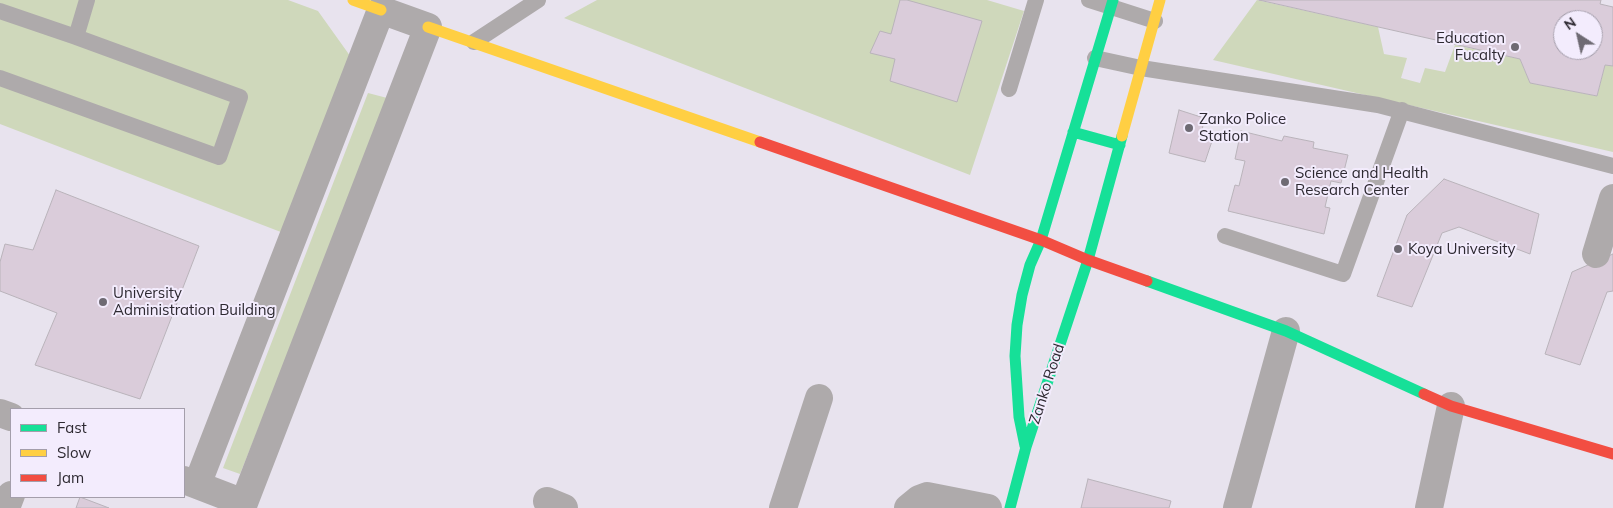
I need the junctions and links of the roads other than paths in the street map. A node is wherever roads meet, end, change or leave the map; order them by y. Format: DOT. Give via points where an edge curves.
graph roads {
  1 [pos="87,0"];
  2 [pos="352,0"];
  3 [pos="538,0"];
  4 [pos="1036,0"];
  5 [pos="1089,0"];
  6 [pos="1160,0"];
  7 [pos="1112,4"];
  8 [pos="0,10"];
  9 [pos="381,10"];
  10 [pos="1155,22"];
  11 [pos="428,27"];
  12 [pos="76,37"];
  13 [pos="474,42"];
  14 [pos="1095,58"];
  15 [pos="1142,68"];
  16 [pos="0,78"];
  17 [pos="1009,89"];
  18 [pos="1402,110"];
  19 [pos="1074,132"];
  20 [pos="1120,145"];
  21 [pos="1613,166"];
  22 [pos="1613,198"];
  23 [pos="1225,236"];
  24 [pos="1041,240"];
  25 [pos="1596,254"];
  26 [pos="1088,260"];
  27 [pos="1286,331"];
  28 [pos="819,398"];
  29 [pos="1451,406"];
  30 [pos="1026,447"];
  31 [pos="1613,454"];
  32 [pos="190,483"];
  33 [pos="243,505"];
  34 [pos="783,508"];
  35 [pos="908,508"];
  36 [pos="988,508"];
  37 [pos="1010,508"];
  38 [pos="1237,508"];
  39 [pos="1429,508"];
  1 -- 12 [label="lane"];
  2 -- 9 [label="street"];
  3 -- 13 [label="lane"];
  4 -- 17 [label="lane"];
  5 -- 7 [label="lane"];
  6 -- 10 [label="street, Zanko Road"];
  7 -- 10 [label="lane"];
  7 -- 14 [label="street"];
  8 -- 12 [label="lane"];
  9 -- 11 [label="street"];
  9 -- 32 [label="street"];
  10 -- 15 [label="street, Zanko Road"];
  11 -- 13 [label="street"];
  11 -- 33 [label="street"];
  12 -- 16 [label="lane" via="240,97 220,156"];
  13 -- 24 [label="street"];
  14 -- 15 [label="lane"];
  14 -- 19 [label="street"];
  15 -- 18 [label="lane"];
  15 -- 20 [label="street, Zanko Road"];
  18 -- 21 [label="lane"];
  18 -- 23 [label="lane" via="1343,274"];
  19 -- 20 [label="street"];
  19 -- 24 [label="street"];
  20 -- 26 [label="street, Zanko Road"];
  22 -- 25 [label="street"];
  24 -- 26 [label="street"];
  24 -- 30 [label="street" via="1030,265 1017,325 1016,386"];
  26 -- 27 [label="street"];
  26 -- 30 [label="street, Zanko Road"];
  27 -- 29 [label="street"];
  27 -- 38 [label="street"];
  28 -- 34 [label="street"];
  29 -- 31 [label="street"];
  29 -- 39 [label="street"];
  30 -- 37 [label="street, Zanko Road"];
  32 -- 33 [label="street"];
  35 -- 36 [label="street" via="927,496"];
}
